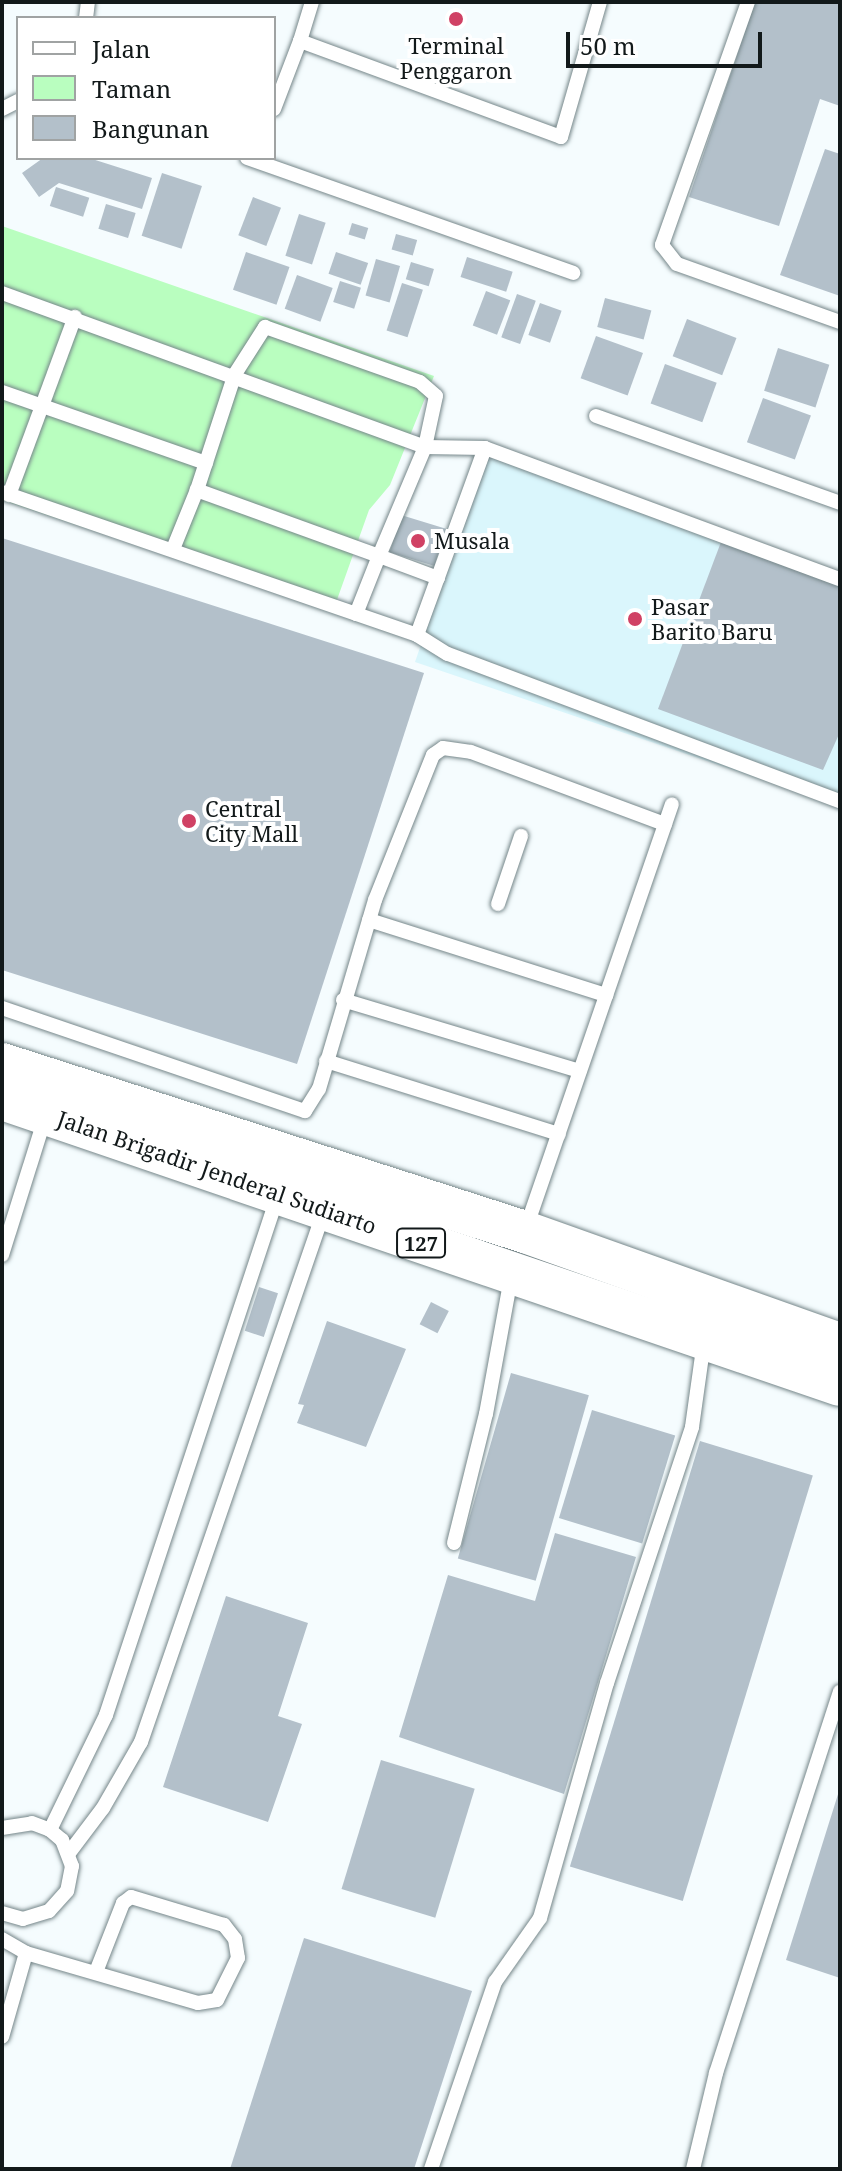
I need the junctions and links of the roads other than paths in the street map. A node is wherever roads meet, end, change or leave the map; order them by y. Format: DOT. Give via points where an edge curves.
graph roads {
  1 [pos="312,2"];
  2 [pos="600,2"];
  3 [pos="748,2"];
  4 [pos="300,41"];
  5 [pos="276,104"];
  6 [pos="255,160"];
  7 [pos="573,273"];
  8 [pos="2,293"];
  9 [pos="75,317"];
  10 [pos="840,322"];
  11 [pos="235,374"];
  12 [pos="2,392"];
  13 [pos="43,407"];
  14 [pos="596,416"];
  15 [pos="425,447"];
  16 [pos="485,448"];
  17 [pos="206,463"];
  18 [pos="197,490"];
  19 [pos="6,494"];
  20 [pos="840,503"];
  21 [pos="173,549"];
  22 [pos="379,556"];
  23 [pos="438,578"];
  24 [pos="840,579"];
  25 [pos="356,614"];
  26 [pos="417,635"];
  27 [pos="840,801"];
  28 [pos="672,804"];
  29 [pos="665,824"];
  30 [pos="521,836"];
  31 [pos="498,904"];
  32 [pos="369,920"];
  33 [pos="606,995"];
  34 [pos="343,1000"];
  35 [pos="2,1008"];
  36 [pos="326,1061"];
  37 [pos="2,1064"];
  38 [pos="580,1071"];
  39 [pos="2,1099"];
  40 [pos="47,1114"];
  41 [pos="559,1134"];
  42 [pos="279,1193"];
  43 [pos="325,1208"];
  44 [pos="5,1231"];
  45 [pos="518,1254"];
  46 [pos="2,1255"];
  47 [pos="705,1340"];
  48 [pos="840,1344"];
  49 [pos="840,1385"];
  50 [pos="454,1543"];
  51 [pos="840,1692"];
  52 [pos="2,1828"];
  53 [pos="50,1830"];
  54 [pos="69,1853"];
  55 [pos="4,1917"];
  56 [pos="2,1939"];
  57 [pos="26,1953"];
  58 [pos="96,1972"];
  59 [pos="2,2037"];
  60 [pos="431,2169"];
  61 [pos="693,2169"];
  1 -- 4 [label="lane"];
  2 -- 4 [label="lane" via="561,137"];
  3 -- 10 [label="lane" via="662,245 677,264"];
  4 -- 5 [label="lane"];
  6 -- 7 [label="lane"];
  8 -- 9 [label="lane"];
  9 -- 11 [label="lane"];
  9 -- 13 [label="lane"];
  11 -- 15 [label="lane"];
  11 -- 15 [label="lane" via="265,327 420,382 436,396"];
  11 -- 17 [label="lane"];
  12 -- 13 [label="lane"];
  13 -- 17 [label="lane"];
  13 -- 19 [label="lane"];
  14 -- 20 [label="lane"];
  15 -- 16 [label="lane"];
  15 -- 22 [label="lane"];
  16 -- 23 [label="lane"];
  16 -- 24 [label="lane"];
  17 -- 18 [label="lane"];
  18 -- 21 [label="lane"];
  18 -- 22 [label="lane"];
  19 -- 21 [label="lane"];
  21 -- 25 [label="lane"];
  22 -- 23 [label="lane"];
  22 -- 25 [label="lane"];
  23 -- 26 [label="lane"];
  25 -- 26 [label="lane"];
  26 -- 27 [label="lane" via="448,654"];
  28 -- 29 [label="lane"];
  29 -- 32 [label="lane" via="471,752 443,748 433,755"];
  29 -- 33 [label="lane"];
  30 -- 31 [label="lane"];
  32 -- 33 [label="lane"];
  32 -- 34 [label="lane"];
  33 -- 38 [label="lane"];
  34 -- 36 [label="lane"];
  34 -- 38 [label="lane"];
  35 -- 36 [label="lane" via="305,1111 319,1089"];
  36 -- 41 [label="lane"];
  37 -- 45 [label="main road, Jalan Brigadir Jenderal Sudiarto / 127"];
  38 -- 41 [label="lane"];
  39 -- 40 [label="main road, Jalan Brigadir Jenderal Sudiarto / 127"];
  40 -- 42 [label="main road, Jalan Brigadir Jenderal Sudiarto / 127"];
  40 -- 44 [label="lane"];
  41 -- 45 [label="lane"];
  42 -- 43 [label="main road, Jalan Brigadir Jenderal Sudiarto / 127"];
  42 -- 53 [label="lane" via="106,1715"];
  43 -- 45 [label="main road, Jalan Brigadir Jenderal Sudiarto / 127"];
  43 -- 54 [label="lane" via="141,1742 103,1808"];
  44 -- 46 [label="lane"];
  45 -- 47 [label="main road, Jalan Brigadir Jenderal Sudiarto / 127"];
  45 -- 48 [label="main road, Jalan Brigadir Jenderal Sudiarto / 127"];
  45 -- 50 [label="lane"];
  47 -- 49 [label="main road, Jalan Brigadir Jenderal Sudiarto / 127"];
  47 -- 60 [label="lane" via="692,1427 607,1683 540,1918 495,1982"];
  51 -- 61 [label="lane" via="716,2073"];
  52 -- 53 [label="lane" via="32,1823"];
  53 -- 54 [label="lane"];
  54 -- 55 [label="lane" via="71,1879 59,1902 38,1916"];
  56 -- 57 [label="lane"];
  57 -- 58 [label="lane"];
  57 -- 59 [label="lane"];
  58 -- 58 [label="lane" via="123,1903 131,1897 224,1925 235,1939 238,1958 217,2000 198,2003"];
}
